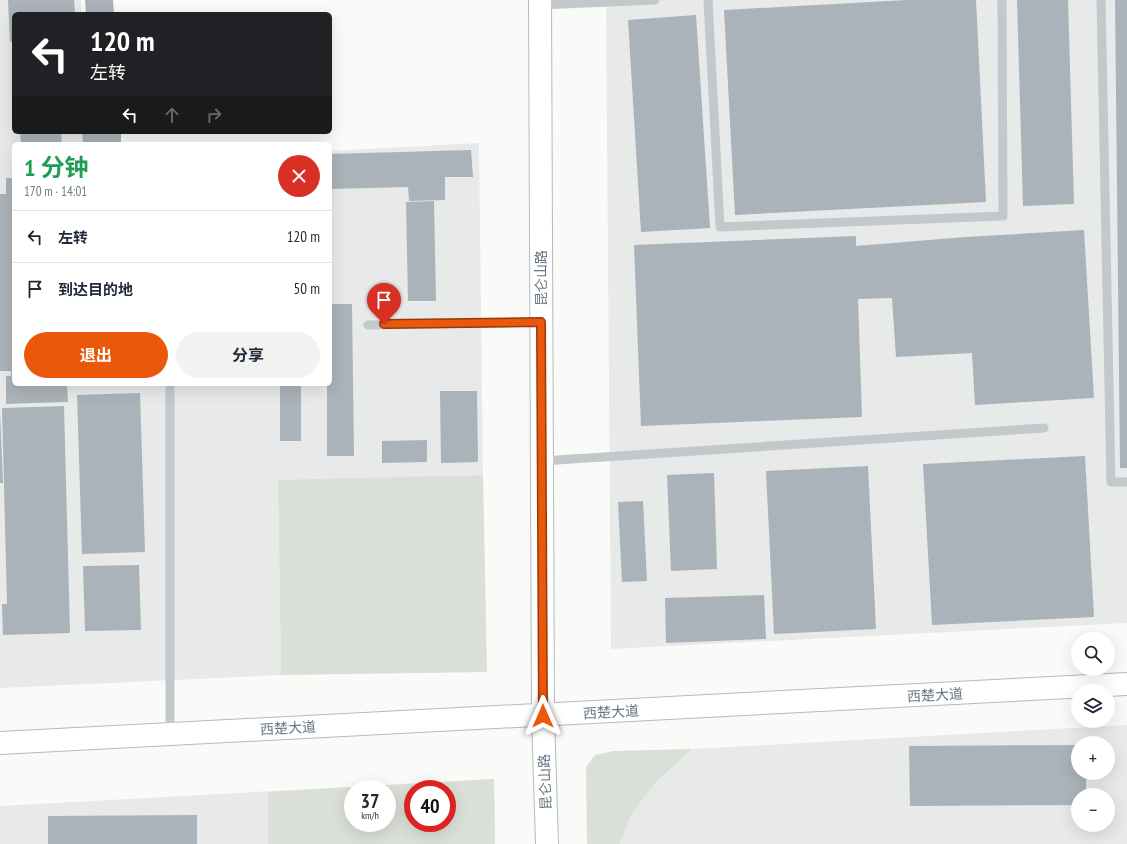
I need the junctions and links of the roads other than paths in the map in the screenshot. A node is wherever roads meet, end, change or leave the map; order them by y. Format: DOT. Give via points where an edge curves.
graph roads {
  1 [pos="655,0"];
  2 [pos="708,0"];
  3 [pos="1002,0"];
  4 [pos="1101,0"];
  5 [pos="626,1"];
  6 [pos="540,2"];
  7 [pos="541,322"];
  8 [pos="368,324"];
  9 [pos="170,386"];
  10 [pos="1044,428"];
  11 [pos="542,461"];
  12 [pos="1127,482"];
  13 [pos="1127,684"];
  14 [pos="543,716"];
  15 [pos="170,734"];
  16 [pos="0,743"];
  17 [pos="547,844"];
  1 -- 5 [label="lane"];
  2 -- 3 [label="lane" via="720,227 1004,216"];
  4 -- 12 [label="lane" via="1111,482"];
  5 -- 6 [label="lane"];
  6 -- 7 [label="main road, 昆仑山路"];
  7 -- 8 [label="lane"];
  7 -- 11 [label="main road, 昆仑山路"];
  9 -- 15 [label="lane"];
  10 -- 11 [label="lane"];
  11 -- 14 [label="main road, 昆仑山路"];
  13 -- 14 [label="main road, 西楚大道"];
  14 -- 15 [label="main road, 西楚大道"];
  14 -- 17 [label="main road, 昆仑山路"];
  15 -- 16 [label="main road, 西楚大道"];
}
